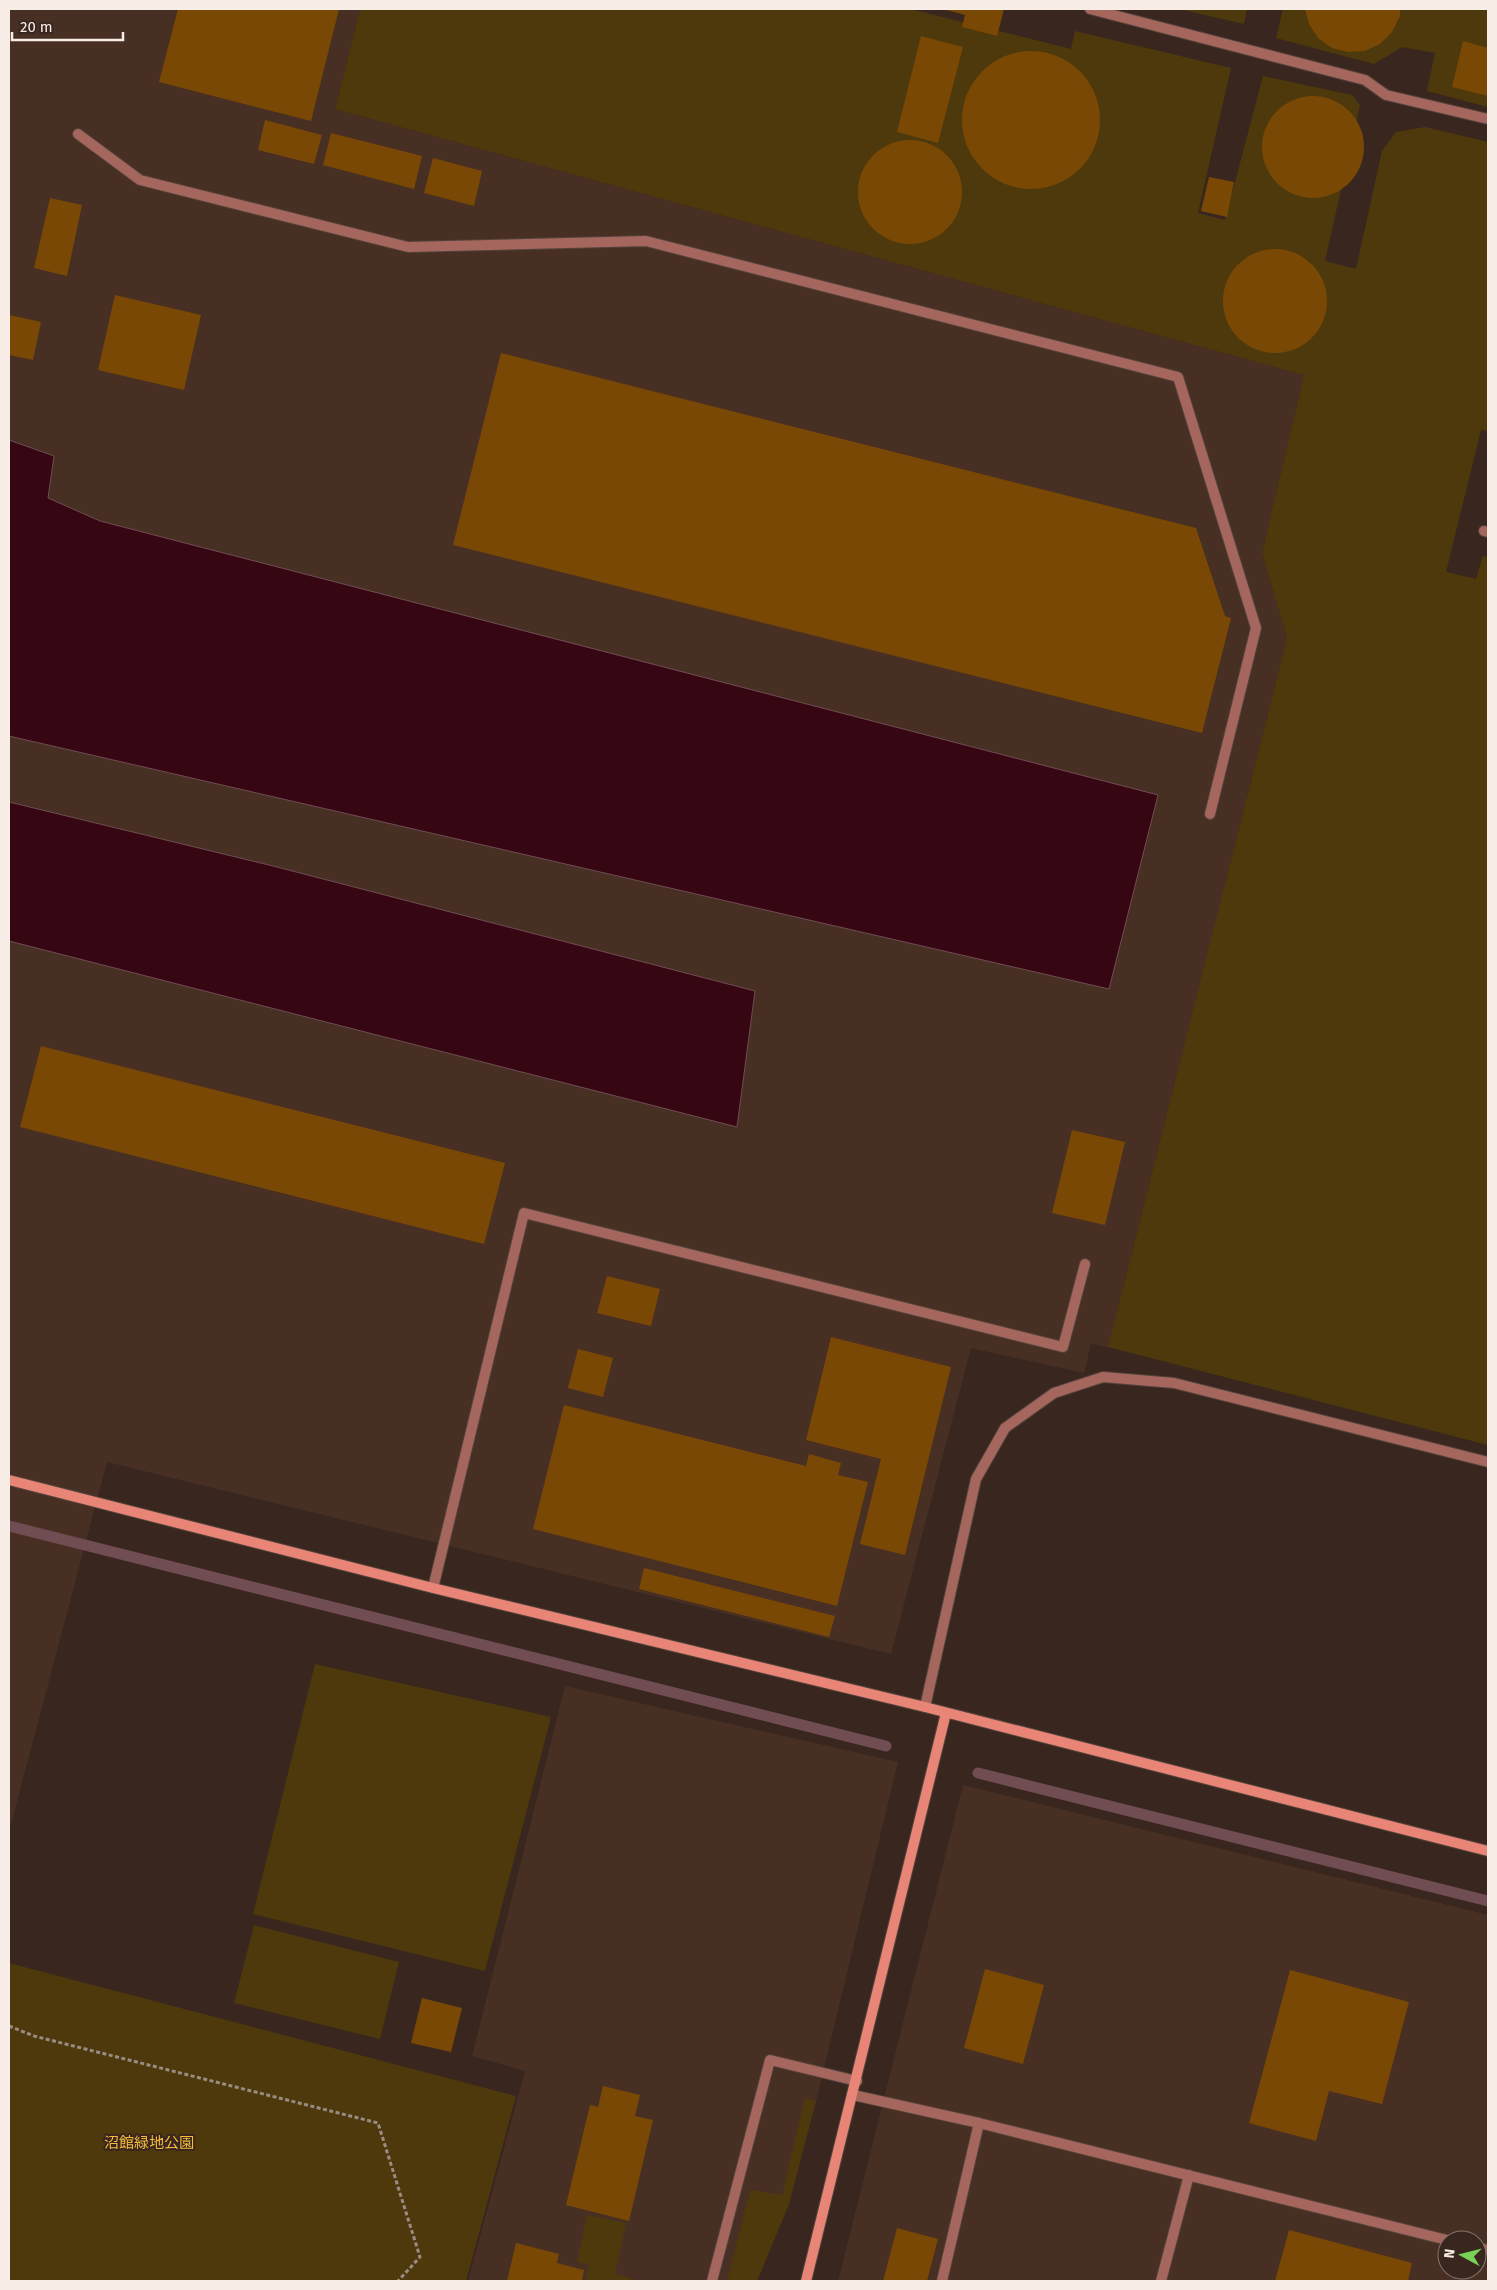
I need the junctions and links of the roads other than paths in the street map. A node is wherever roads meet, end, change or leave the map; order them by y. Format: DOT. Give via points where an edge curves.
graph roads {
  1 [pos="1090,9"];
  2 [pos="1488,119"];
  3 [pos="78,134"];
  4 [pos="1210,814"];
  5 [pos="1085,1264"];
  6 [pos="1488,1462"];
  7 [pos="9,1480"];
  8 [pos="433,1588"];
  9 [pos="925,1707"];
  10 [pos="946,1713"];
  11 [pos="1488,1851"];
  12 [pos="857,2081"];
  13 [pos="853,2095"];
  14 [pos="979,2122"];
  15 [pos="1189,2176"];
  16 [pos="1437,2238"];
  17 [pos="712,2281"];
  18 [pos="806,2281"];
  19 [pos="942,2281"];
  20 [pos="1162,2281"];
  1 -- 2 [label="lane" via="1365,80 1386,95"];
  3 -- 4 [label="lane" via="140,180 408,247 646,241 1178,377 1256,628"];
  5 -- 8 [label="lane" via="1063,1347 524,1213"];
  6 -- 9 [label="lane" via="1174,1383 1102,1378 1054,1393 1004,1428 976,1479"];
  7 -- 8 [label="street"];
  8 -- 9 [label="street"];
  9 -- 10 [label="street"];
  10 -- 11 [label="street"];
  10 -- 12 [label="street"];
  12 -- 13 [label="street"];
  12 -- 17 [label="lane" via="770,2060"];
  13 -- 14 [label="lane"];
  13 -- 18 [label="street"];
  14 -- 15 [label="lane"];
  14 -- 19 [label="lane"];
  15 -- 16 [label="lane"];
  15 -- 20 [label="lane"];
}
